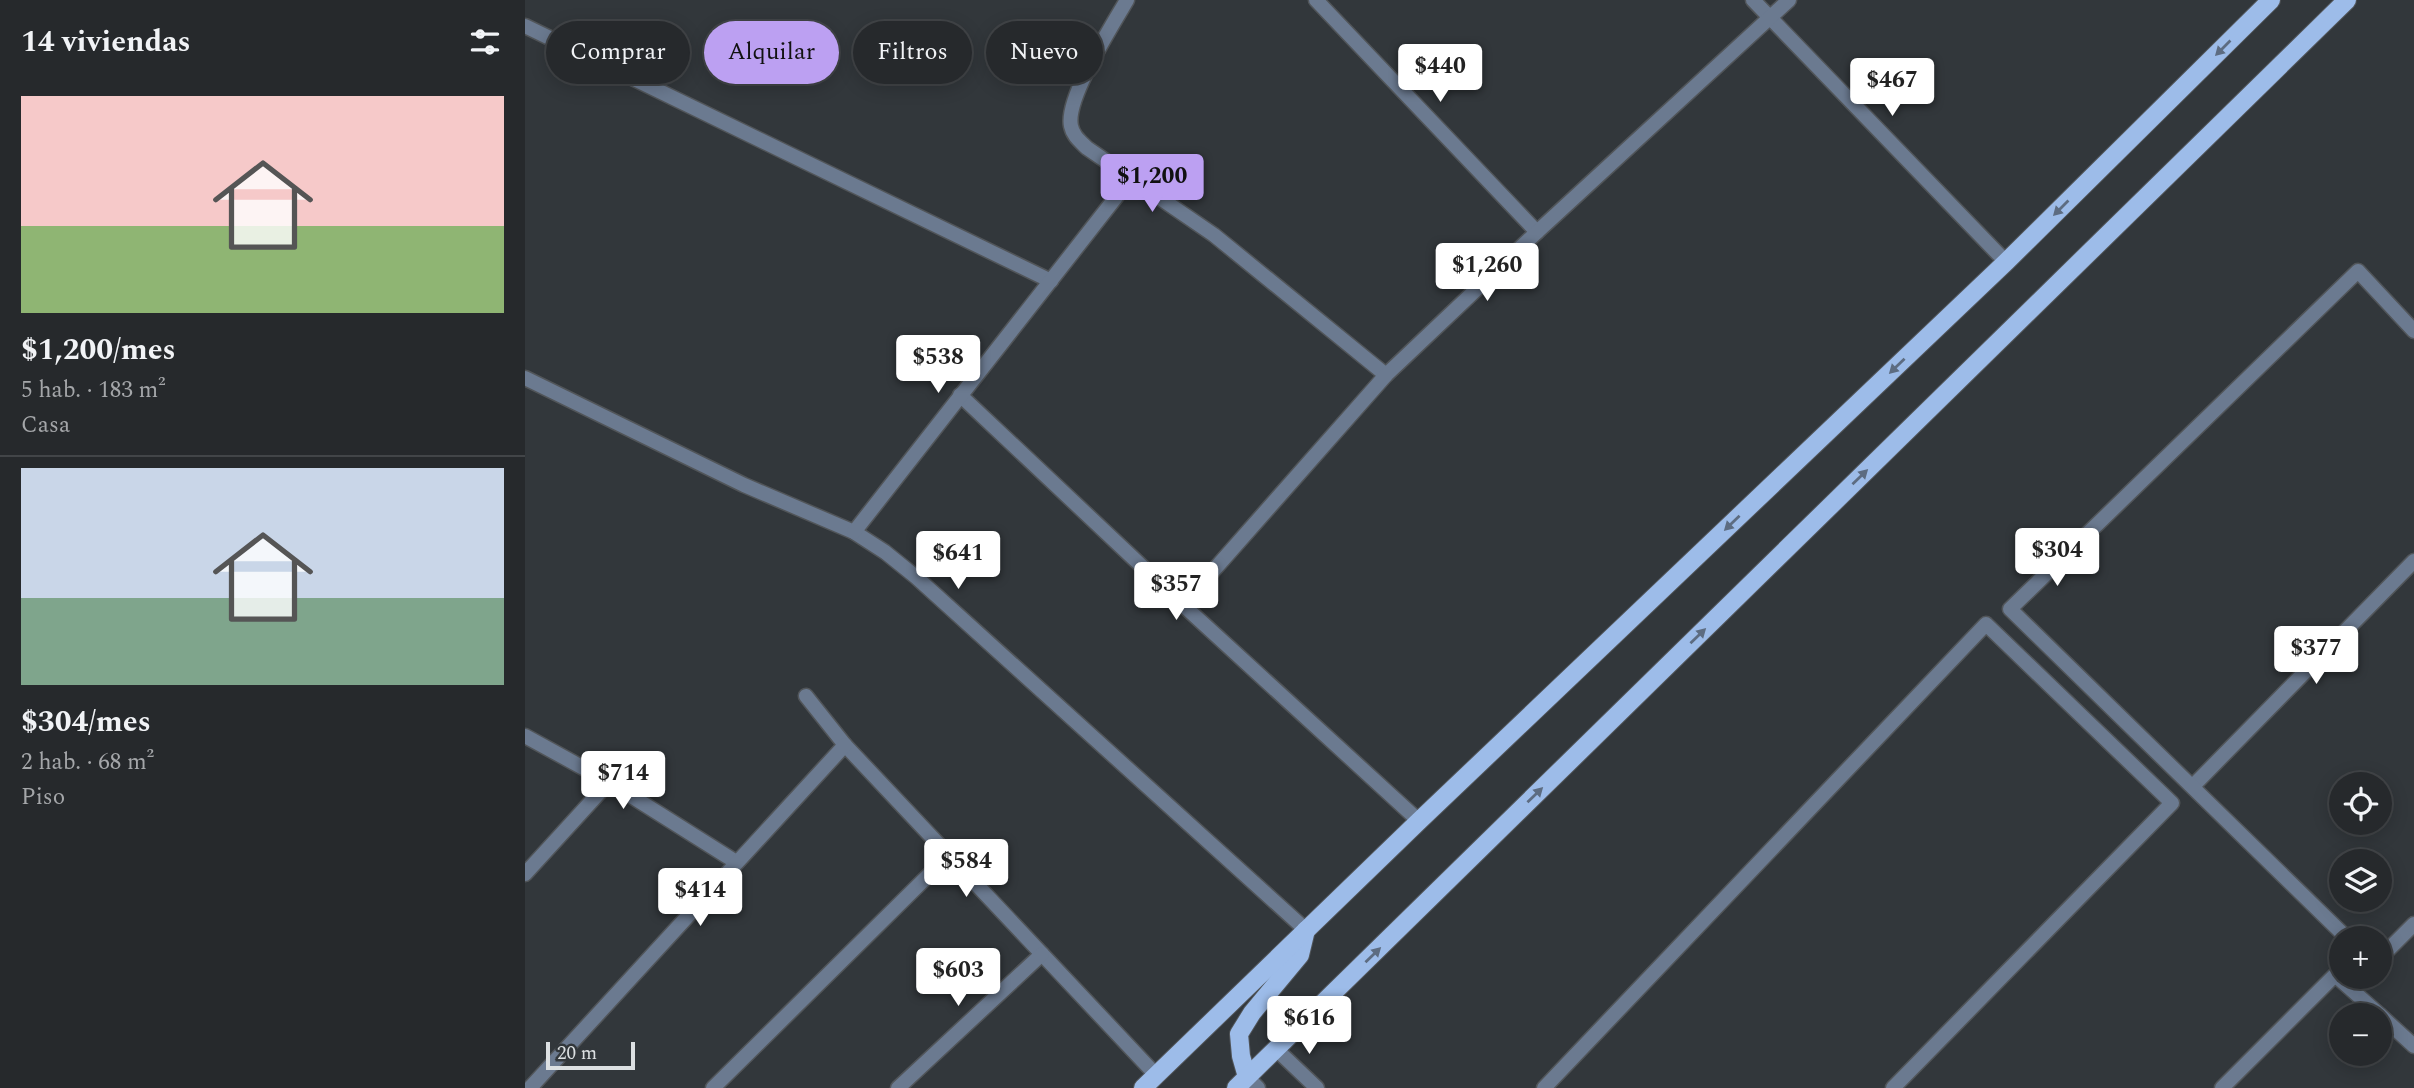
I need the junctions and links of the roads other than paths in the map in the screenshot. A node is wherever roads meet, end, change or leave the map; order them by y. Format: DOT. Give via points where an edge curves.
graph roads {
  1 [pos="1126,0"];
  2 [pos="1317,0"];
  3 [pos="1753,0"];
  4 [pos="1789,0"];
  5 [pos="2271,0"];
  6 [pos="2347,0"];
  7 [pos="1771,16"];
  8 [pos="525,26"];
  9 [pos="1131,178"];
  10 [pos="1537,232"];
  11 [pos="2006,262"];
  12 [pos="1051,281"];
  13 [pos="2414,331"];
  14 [pos="1386,375"];
  15 [pos="525,378"];
  16 [pos="960,395"];
  17 [pos="854,532"];
  18 [pos="2414,561"];
  19 [pos="1182,604"];
  20 [pos="806,696"];
  21 [pos="525,736"];
  22 [pos="845,745"];
  23 [pos="609,782"];
  24 [pos="2193,786"];
  25 [pos="1419,821"];
  26 [pos="949,855"];
  27 [pos="736,862"];
  28 [pos="525,874"];
  29 [pos="2414,924"];
  30 [pos="2335,926"];
  31 [pos="1306,930"];
  32 [pos="2392,946"];
  33 [pos="1042,954"];
  34 [pos="2366,1003"];
  35 [pos="2392,1026"];
  36 [pos="2414,1046"];
  37 [pos="1276,1049"];
  38 [pos="1149,1082"];
  39 [pos="1247,1084"];
  40 [pos="530,1088"];
  41 [pos="713,1088"];
  42 [pos="898,1088"];
  43 [pos="1317,1088"];
  44 [pos="1543,1088"];
  45 [pos="1893,1088"];
  46 [pos="2222,1088"];
  1 -- 9 [label="street" via="1076,95 1070,123 1073,135 1087,148"];
  2 -- 10 [label="street"];
  3 -- 7 [label="street"];
  4 -- 7 [label="street"];
  5 -- 11 [label="main road, one-way"];
  37 -- 6 [label="main road, one-way"];
  7 -- 10 [label="street"];
  7 -- 11 [label="street"];
  8 -- 12 [label="street"];
  9 -- 12 [label="street"];
  9 -- 14 [label="street" via="1214,235"];
  10 -- 14 [label="street"];
  11 -- 25 [label="main road, one-way"];
  12 -- 16 [label="street"];
  13 -- 24 [label="street" via="2358,271 2010,610"];
  14 -- 19 [label="street"];
  15 -- 17 [label="street" via="744,485"];
  16 -- 17 [label="street"];
  16 -- 19 [label="street"];
  17 -- 31 [label="street" via="916,577"];
  18 -- 24 [label="street"];
  19 -- 25 [label="street"];
  20 -- 22 [label="street"];
  21 -- 23 [label="street"];
  22 -- 26 [label="street"];
  22 -- 27 [label="street"];
  23 -- 27 [label="street"];
  23 -- 28 [label="street"];
  24 -- 30 [label="street"];
  25 -- 31 [label="main road"];
  26 -- 33 [label="street"];
  26 -- 41 [label="street"];
  27 -- 40 [label="street"];
  29 -- 32 [label="street"];
  31 -- 38 [label="main road"];
  31 -- 39 [label="main road" via="1300,955 1240,1034"];
  33 -- 38 [label="street"];
  33 -- 42 [label="street"];
  34 -- 46 [label="street" via="2335,975"];
  35 -- 36 [label="street"];
  37 -- 39 [label="main road"];
  37 -- 43 [label="street"];
  44 -- 45 [label="street" via="1986,624 2172,803"];
}
